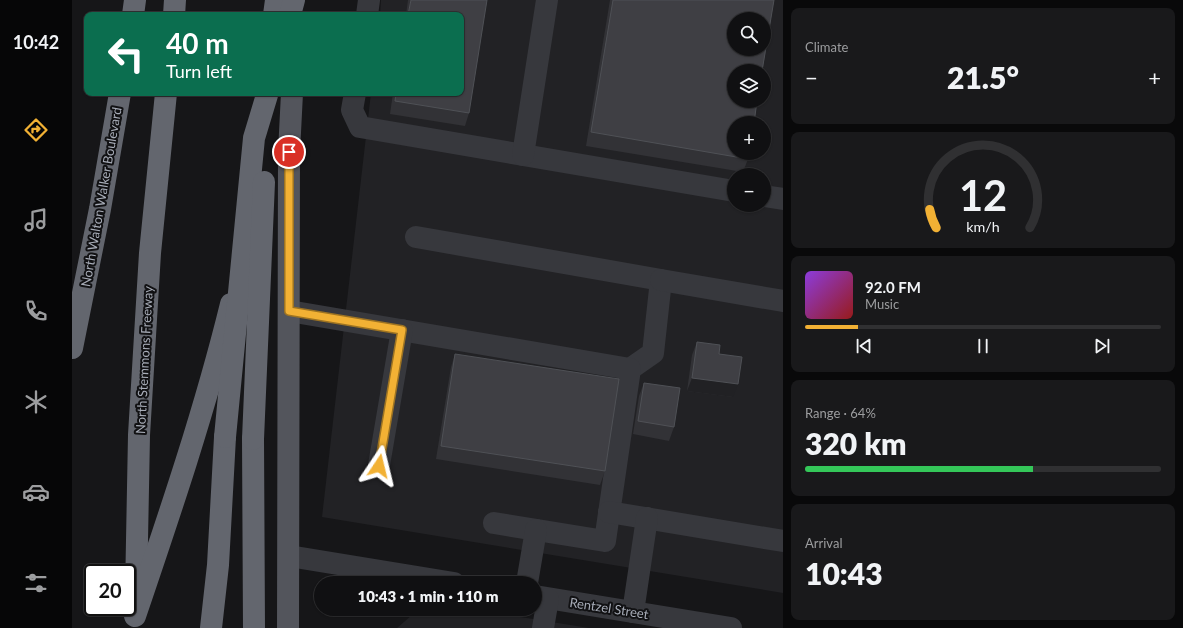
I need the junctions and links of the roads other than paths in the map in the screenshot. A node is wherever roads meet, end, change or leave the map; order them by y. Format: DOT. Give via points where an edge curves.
graph roads {
  1 [pos="135,0"];
  2 [pos="175,0"];
  3 [pos="276,0"];
  4 [pos="294,0"];
  5 [pos="298,0"];
  6 [pos="369,0"];
  7 [pos="548,0"];
  8 [pos="133,12"];
  9 [pos="174,12"];
  10 [pos="274,12"];
  11 [pos="291,12"];
  12 [pos="297,12"];
  13 [pos="367,12"];
  14 [pos="119,96"];
  15 [pos="166,96"];
  16 [pos="268,96"];
  17 [pos="269,96"];
  18 [pos="269,96"];
  19 [pos="292,96"];
  20 [pos="354,96"];
  21 [pos="523,155"];
  22 [pos="727,190"];
  23 [pos="771,197"];
  24 [pos="783,199"];
  25 [pos="416,237"];
  26 [pos="662,280"];
  27 [pos="783,301"];
  28 [pos="289,311"];
  29 [pos="402,330"];
  30 [pos="72,348"];
  31 [pos="630,368"];
  32 [pos="379,466"];
  33 [pos="608,512"];
  34 [pos="647,518"];
  35 [pos="494,523"];
  36 [pos="536,530"];
  37 [pos="783,542"];
  38 [pos="289,556"];
  39 [pos="411,576"];
  40 [pos="529,576"];
  41 [pos="542,597"];
  42 [pos="633,612"];
  43 [pos="135,622"];
  44 [pos="211,628"];
  45 [pos="254,628"];
  46 [pos="288,628"];
  47 [pos="543,628"];
  48 [pos="731,628"];
  1 -- 8 [label="highway"];
  2 -- 9 [label="highway"];
  3 -- 10 [label="highway"];
  4 -- 11 [label="highway"];
  5 -- 12 [label="main road"];
  6 -- 13 [label="street"];
  7 -- 21 [label="street"];
  14 -- 30 [label="highway, North Walton Walker Boulevard"];
  15 -- 43 [label="highway, North Stemmons Freeway" via="150,253 139,435"];
  16 -- 44 [label="highway, bridge" via="254,138 225,437 218,565"];
  17 -- 43 [label="highway" via="240,265 217,360"];
  18 -- 45 [label="highway, bridge" via="254,439"];
  19 -- 28 [label="main road" via="289,152"];
  20 -- 21 [label="street" via="352,110 360,127"];
  21 -- 22 [label="street"];
  23 -- 24 [label="street"];
  25 -- 26 [label="street"];
  26 -- 27 [label="street"];
  26 -- 31 [label="street" via="653,353"];
  28 -- 29 [label="street"];
  28 -- 38 [label="main road"];
  29 -- 31 [label="street"];
  29 -- 32 [label="street"];
  31 -- 33 [label="street"];
  33 -- 34 [label="street"];
  33 -- 36 [label="street" via="605,541"];
  34 -- 37 [label="street"];
  34 -- 42 [label="street"];
  35 -- 36 [label="street"];
  36 -- 40 [label="street"];
  38 -- 39 [label="street"];
  38 -- 46 [label="main road"];
  41 -- 42 [label="street, Rentzel Street"];
  41 -- 47 [label="street"];
  42 -- 48 [label="street, Rentzel Street"];
}
